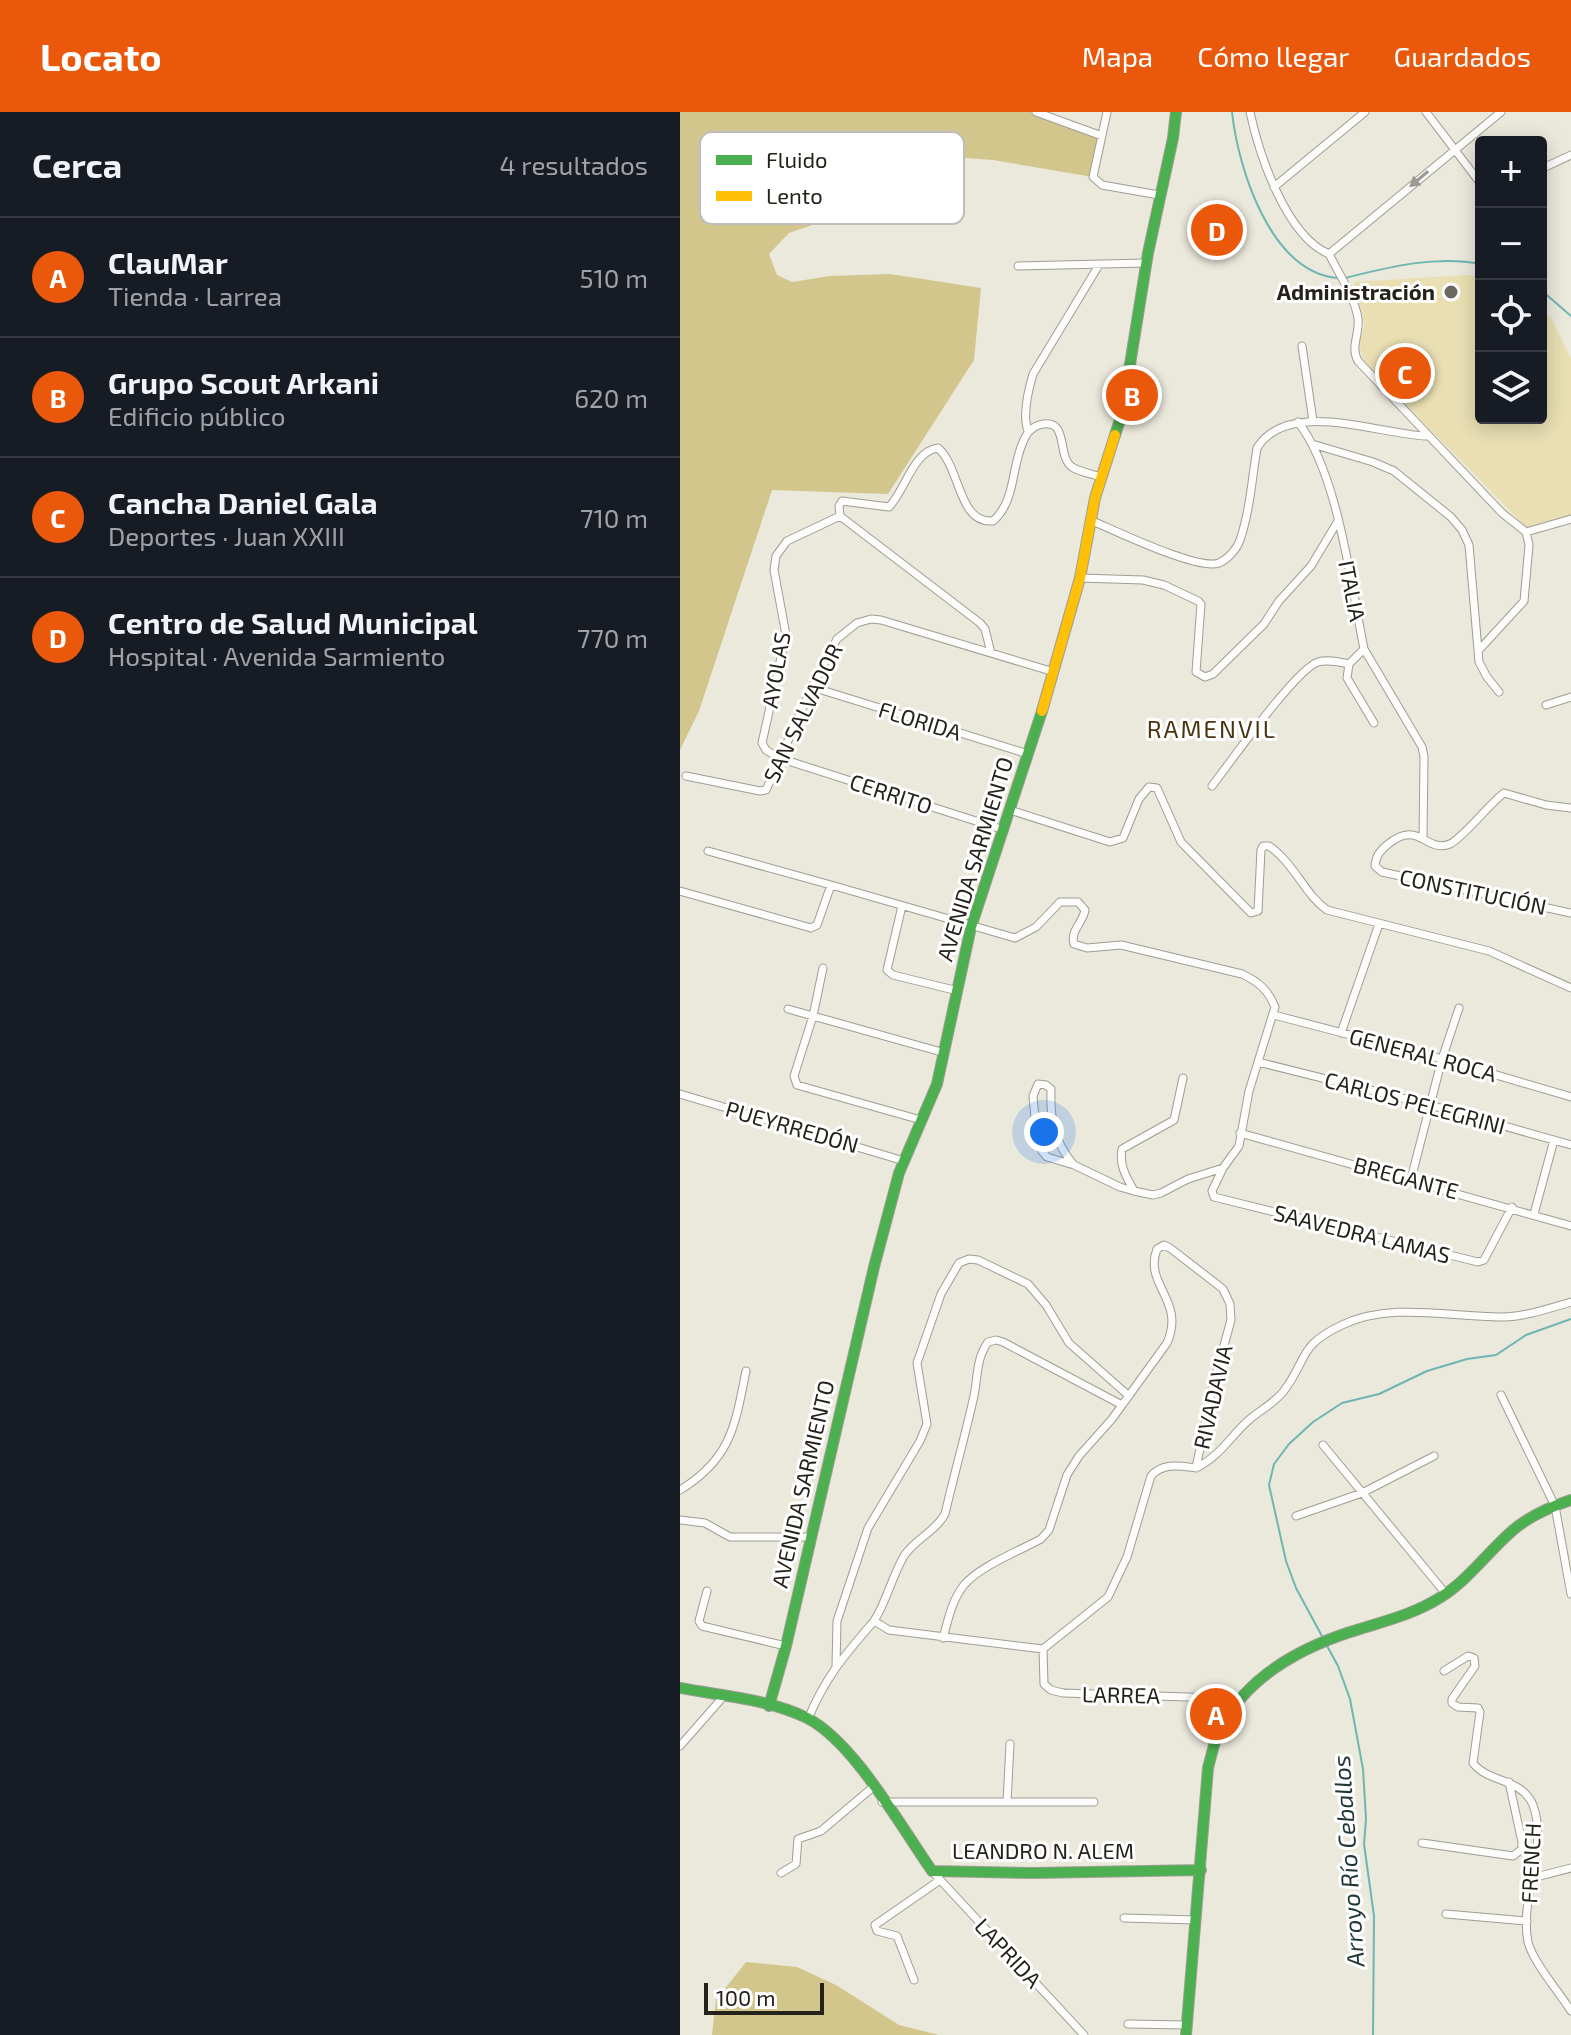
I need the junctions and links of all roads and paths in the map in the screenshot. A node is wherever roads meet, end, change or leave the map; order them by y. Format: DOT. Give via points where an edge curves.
graph roads {
  1 [pos="1036,112"];
  2 [pos="1107,112"];
  3 [pos="1176,112"];
  4 [pos="1250,112"];
  5 [pos="1365,112"];
  6 [pos="1501,112"];
  7 [pos="1429,113"];
  8 [pos="1102,136"];
  9 [pos="1454,151"];
  10 [pos="1571,155"];
  11 [pos="1547,166"];
  12 [pos="1475,177"];
  13 [pos="1274,187"];
  14 [pos="1159,195"];
  15 [pos="1331,258"];
  16 [pos="1146,263"];
  17 [pos="1099,265"];
  18 [pos="1018,266"];
  19 [pos="1302,346"];
  20 [pos="1313,421"];
  21 [pos="1298,422"];
  22 [pos="1028,431"];
  23 [pos="1426,436"];
  24 [pos="1312,444"];
  25 [pos="1101,477"];
  26 [pos="840,516"];
  27 [pos="1571,519"];
  28 [pos="1090,520"];
  29 [pos="1338,521"];
  30 [pos="1526,532"];
  31 [pos="1080,578"];
  32 [pos="1364,649"];
  33 [pos="1479,650"];
  34 [pos="991,653"];
  35 [pos="1349,664"];
  36 [pos="1054,672"];
  37 [pos="812,687"];
  38 [pos="1499,692"];
  39 [pos="1571,697"];
  40 [pos="1546,705"];
  41 [pos="1374,723"];
  42 [pos="1028,754"];
  43 [pos="779,758"];
  44 [pos="686,776"];
  45 [pos="1212,786"];
  46 [pos="1571,808"];
  47 [pos="1010,810"];
  48 [pos="1004,830"];
  49 [pos="1423,839"];
  50 [pos="708,851"];
  51 [pos="831,885"];
  52 [pos="680,891"];
  53 [pos="902,906"];
  54 [pos="1571,913"];
  55 [pos="1379,924"];
  56 [pos="971,927"];
  57 [pos="823,968"];
  58 [pos="1571,988"];
  59 [pos="958,991"];
  60 [pos="1459,1008"];
  61 [pos="788,1009"];
  62 [pos="1274,1015"];
  63 [pos="813,1016"];
  64 [pos="1341,1033"];
  65 [pos="945,1053"];
  66 [pos="1442,1059"];
  67 [pos="1258,1062"];
  68 [pos="1183,1078"];
  69 [pos="680,1094"];
  70 [pos="1571,1097"];
  71 [pos="1430,1105"];
  72 [pos="921,1120"];
  73 [pos="1240,1133"];
  74 [pos="1554,1140"];
  75 [pos="1571,1145"];
  76 [pos="904,1161"];
  77 [pos="1074,1165"];
  78 [pos="1223,1168"];
  79 [pos="1411,1179"];
  80 [pos="1134,1191"];
  81 [pos="1512,1207"];
  82 [pos="1534,1214"];
  83 [pos="1571,1226"];
  84 [pos="1571,1302"];
  85 [pos="746,1371"];
  86 [pos="1501,1395"];
  87 [pos="1129,1396"];
  88 [pos="1122,1405"];
  89 [pos="1323,1445"];
  90 [pos="1434,1456"];
  91 [pos="1196,1468"];
  92 [pos="680,1490"];
  93 [pos="1362,1493"];
  94 [pos="1571,1500"];
  95 [pos="1555,1506"];
  96 [pos="1296,1516"];
  97 [pos="680,1520"];
  98 [pos="812,1537"];
  99 [pos="707,1591"];
  100 [pos="1446,1594"];
  101 [pos="1571,1594"];
  102 [pos="874,1621"];
  103 [pos="943,1638"];
  104 [pos="786,1646"];
  105 [pos="1043,1649"];
  106 [pos="836,1666"];
  107 [pos="1444,1671"];
  108 [pos="680,1688"];
  109 [pos="723,1697"];
  110 [pos="769,1706"];
  111 [pos="1235,1706"];
  112 [pos="808,1719"];
  113 [pos="1010,1744"];
  114 [pos="680,1746"];
  115 [pos="1509,1782"];
  116 [pos="872,1788"];
  117 [pos="882,1802"];
  118 [pos="1007,1802"];
  119 [pos="1094,1802"];
  120 [pos="1422,1843"];
  121 [pos="1571,1868"];
  122 [pos="1201,1870"];
  123 [pos="932,1871"];
  124 [pos="781,1873"];
  125 [pos="1532,1878"];
  126 [pos="940,1880"];
  127 [pos="1446,1914"];
  128 [pos="1124,1918"];
  129 [pos="1196,1920"];
  130 [pos="1527,1921"];
  131 [pos="914,1980"];
  132 [pos="1571,2011"];
  133 [pos="1128,2024"];
  134 [pos="1187,2030"];
  135 [pos="1084,2035"];
  1 -- 8 [label="street"];
  2 -- 8 [label="street"];
  3 -- 14 [label="street, AVENIDA SARMIENTO"];
  4 -- 13 [label="street"];
  5 -- 13 [label="street"];
  6 -- 9 [label="street"];
  7 -- 9 [label="street"];
  8 -- 14 [label="street" via="1093,177 1102,185"];
  9 -- 12 [label="street"];
  9 -- 15 [label="street, one-way"];
  10 -- 11 [label="street"];
  13 -- 15 [label="street" via="1309,239"];
  14 -- 16 [label="street, AVENIDA SARMIENTO"];
  15 -- 23 [label="street" via="1358,319 1353,354"];
  16 -- 17 [label="street"];
  16 -- 25 [label="street, AVENIDA SARMIENTO" via="1122,414"];
  17 -- 18 [label="street"];
  17 -- 22 [label="street" via="1033,374"];
  19 -- 20 [label="street"];
  20 -- 21 [label="street"];
  20 -- 23 [label="street"];
  21 -- 24 [label="street, ITALIA"];
  21 -- 28 [label="street" via="1272,432 1257,448 1240,541 1219,563 1189,560"];
  22 -- 25 [label="street" via="1052,424 1060,431 1067,462"];
  22 -- 26 [label="street" via="1008,503 993,521 971,514 938,448 923,455 889,507 842,501"];
  23 -- 30 [label="street"];
  24 -- 29 [label="street, ITALIA"];
  24 -- 33 [label="street" via="1394,471 1462,530 1469,545"];
  25 -- 28 [label="street, AVENIDA SARMIENTO"];
  26 -- 34 [label="street" via="980,623"];
  26 -- 43 [label="street, AYOLAS" via="787,541 776,556 786,635 762,743"];
  27 -- 30 [label="street"];
  28 -- 31 [label="street, AVENIDA SARMIENTO"];
  29 -- 31 [label="street" via="1311,566 1264,624 1205,677 1196,672 1198,601 1143,580"];
  29 -- 32 [label="street, ITALIA"];
  30 -- 33 [label="street" via="1524,601"];
  31 -- 36 [label="street, AVENIDA SARMIENTO"];
  32 -- 35 [label="street, ITALIA"];
  32 -- 49 [label="street" via="1422,747"];
  33 -- 38 [label="street" via="1481,665"];
  34 -- 36 [label="street, SAN SALVADOR"];
  34 -- 37 [label="street, SAN SALVADOR" via="871,619 837,639"];
  35 -- 41 [label="street" via="1347,678"];
  35 -- 45 [label="street" via="1326,660 1311,666"];
  36 -- 42 [label="street, AVENIDA SARMIENTO"];
  37 -- 42 [label="street, FLORIDA"];
  37 -- 43 [label="street, SAN SALVADOR"];
  39 -- 40 [label="street"];
  42 -- 47 [label="street, AVENIDA SARMIENTO"];
  43 -- 44 [label="street, SAN SALVADOR" via="766,790"];
  43 -- 48 [label="street, CERRITO"];
  46 -- 49 [label="street, CONSTITUCIÓN" via="1504,793 1452,843"];
  47 -- 48 [label="street, AVENIDA SARMIENTO"];
  47 -- 55 [label="street" via="1117,841 1127,832 1139,799 1149,787 1157,788 1181,842 1251,913 1258,911 1260,902 1263,846 1279,853 1327,910"];
  48 -- 56 [label="street, AVENIDA SARMIENTO"];
  49 -- 54 [label="street, CONSTITUCIÓN" via="1398,836 1380,852 1375,866 1382,872"];
  50 -- 51 [label="street"];
  51 -- 52 [label="street" via="817,925 811,928"];
  51 -- 53 [label="street"];
  53 -- 56 [label="street"];
  53 -- 59 [label="street" via="887,970"];
  55 -- 58 [label="street" via="1489,951"];
  55 -- 64 [label="street"];
  56 -- 59 [label="street, AVENIDA SARMIENTO"];
  56 -- 62 [label="street" via="1015,938 1036,927 1060,902 1078,902 1085,910 1074,944 1121,945 1242,974 1267,991"];
  57 -- 63 [label="street"];
  59 -- 65 [label="street, AVENIDA SARMIENTO"];
  60 -- 66 [label="street"];
  61 -- 63 [label="street"];
  62 -- 64 [label="street, GENERAL ROCA"];
  62 -- 67 [label="street"];
  63 -- 65 [label="street"];
  63 -- 72 [label="street" via="794,1076 797,1085"];
  64 -- 66 [label="street, GENERAL ROCA"];
  65 -- 72 [label="street, AVENIDA SARMIENTO"];
  66 -- 70 [label="street, GENERAL ROCA"];
  66 -- 71 [label="street"];
  67 -- 71 [label="street, CARLOS PELEGRINI"];
  67 -- 73 [label="street"];
  68 -- 80 [label="street" via="1174,1120 1122,1149 1123,1171"];
  69 -- 76 [label="street, PUEYRREDÓN"];
  71 -- 74 [label="street, CARLOS PELEGRINI"];
  71 -- 79 [label="street"];
  72 -- 76 [label="street, AVENIDA SARMIENTO"];
  73 -- 78 [label="street" via="1239,1146"];
  73 -- 79 [label="street, BREGANTE"];
  74 -- 75 [label="street, CARLOS PELEGRINI"];
  74 -- 82 [label="street"];
  76 -- 98 [label="street, AVENIDA SARMIENTO"];
  77 -- 77 [label="street" via="1056,1135 1051,1089 1038,1084 1033,1096 1042,1151"];
  77 -- 80 [label="street"];
  78 -- 80 [label="street" via="1161,1193"];
  78 -- 81 [label="street, SAAVEDRA LAMAS" via="1214,1197 1478,1262 1484,1260"];
  79 -- 81 [label="street, BREGANTE"];
  81 -- 82 [label="street, BREGANTE"];
  82 -- 83 [label="street, BREGANTE"];
  84 -- 91 [label="street, RIVADAVIA" via="1506,1317 1393,1313 1342,1325 1314,1341 1283,1393 1212,1460"];
  85 -- 92 [label="street" via="730,1441 718,1459"];
  86 -- 95 [label="street"];
  87 -- 88 [label="street, RIVADAVIA"];
  87 -- 91 [label="street, RIVADAVIA" via="1173,1330 1172,1309 1153,1269 1157,1249 1164,1245 1223,1289 1230,1304 1231,1320"];
  87 -- 106 [label="street" via="1069,1343 1028,1284 978,1260 959,1263 941,1294 917,1363 927,1424 868,1528 837,1621"];
  88 -- 102 [label="street" via="1003,1342 988,1342 978,1362 945,1514 904,1557"];
  88 -- 103 [label="street, RIVADAVIA" via="1067,1475 1049,1530 962,1587"];
  89 -- 93 [label="street"];
  90 -- 93 [label="street"];
  91 -- 105 [label="street" via="1156,1470 1108,1597"];
  93 -- 96 [label="street"];
  93 -- 100 [label="street"];
  94 -- 95 [label="street"];
  95 -- 100 [label="street" via="1512,1531"];
  95 -- 101 [label="street"];
  97 -- 98 [label="street" via="705,1523 730,1537"];
  98 -- 104 [label="street, AVENIDA SARMIENTO"];
  99 -- 104 [label="street" via="702,1626"];
  100 -- 111 [label="street" via="1316,1644 1279,1665"];
  102 -- 103 [label="street" via="889,1630"];
  102 -- 106 [label="street"];
  103 -- 105 [label="street"];
  104 -- 110 [label="street, AVENIDA SARMIENTO"];
  105 -- 111 [label="street, LARREA" via="1044,1684 1051,1690 1218,1698"];
  106 -- 112 [label="street"];
  107 -- 115 [label="street, FRENCH" via="1468,1656 1474,1658 1475,1666 1452,1703 1478,1708 1473,1763"];
  108 -- 109 [label="street, LEANDRO N. ALEM"];
  109 -- 110 [label="street, LEANDRO N. ALEM"];
  109 -- 114 [label="street"];
  110 -- 112 [label="street, LEANDRO N. ALEM"];
  111 -- 122 [label="street" via="1214,1742 1208,1768"];
  112 -- 116 [label="street, LEANDRO N. ALEM" via="841,1747"];
  113 -- 118 [label="street"];
  115 -- 120 [label="street" via="1522,1842 1518,1855"];
  115 -- 125 [label="street, FRENCH" via="1532,1803 1537,1844"];
  116 -- 117 [label="street, LEANDRO N. ALEM"];
  116 -- 124 [label="street" via="821,1831 798,1839 796,1864"];
  117 -- 118 [label="street"];
  117 -- 123 [label="street, LEANDRO N. ALEM"];
  118 -- 119 [label="street"];
  121 -- 125 [label="street"];
  122 -- 123 [label="street, LEANDRO N. ALEM"];
  122 -- 129 [label="street"];
  123 -- 126 [label="street, LAPRIDA"];
  125 -- 130 [label="street, FRENCH"];
  126 -- 131 [label="street" via="875,1925 877,1931 897,1936"];
  126 -- 135 [label="street, LAPRIDA"];
  127 -- 130 [label="street"];
  128 -- 129 [label="street"];
  129 -- 134 [label="street"];
  130 -- 132 [label="street, FRENCH" via="1531,1950"];
  133 -- 134 [label="street"];
}
